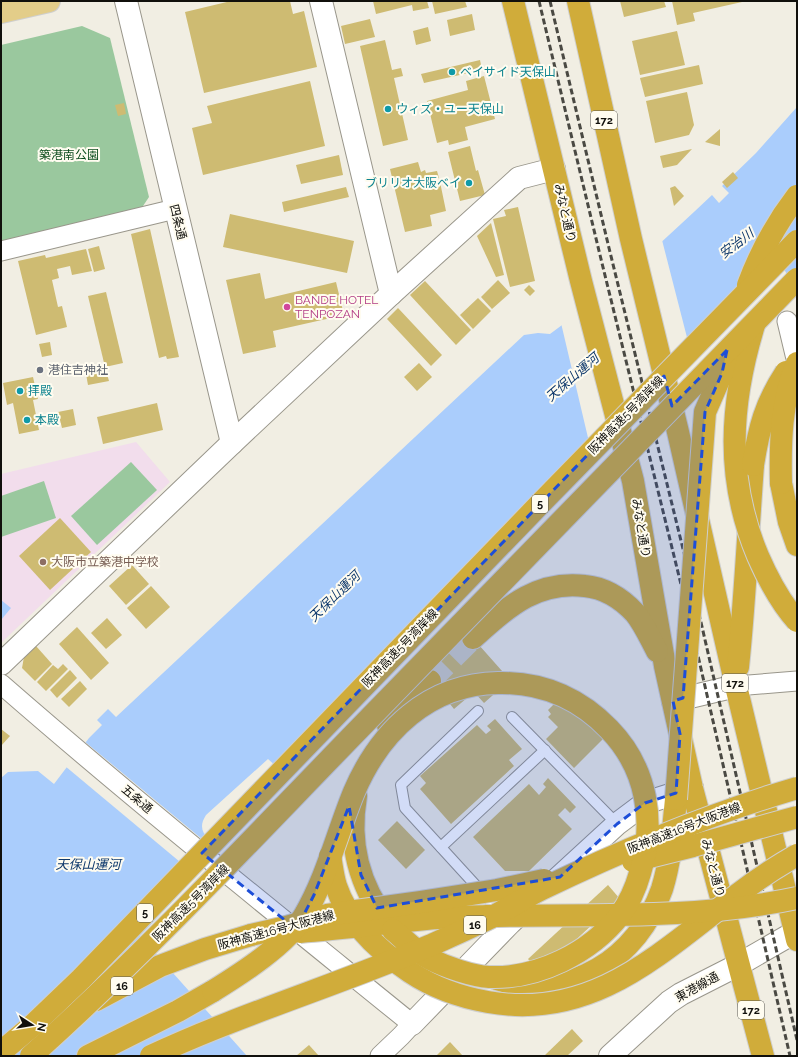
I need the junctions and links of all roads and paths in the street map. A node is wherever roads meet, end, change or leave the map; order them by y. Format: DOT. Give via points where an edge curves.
graph roads {
  1 [pos="49,1"];
  2 [pos="126,1"];
  3 [pos="321,1"];
  4 [pos="513,1"];
  5 [pos="578,1"];
  6 [pos="1,12"];
  7 [pos="554,168"];
  8 [pos="797,196"];
  9 [pos="175,209"];
  10 [pos="797,232"];
  11 [pos="797,241"];
  12 [pos="1,251"];
  13 [pos="797,279"];
  14 [pos="391,294"];
  15 [pos="787,321"];
  16 [pos="797,359"];
  17 [pos="797,363"];
  18 [pos="232,443"];
  19 [pos="797,544"];
  20 [pos="797,621"];
  21 [pos="473,638"];
  22 [pos="1,664"];
  23 [pos="665,666"];
  24 [pos="797,681"];
  25 [pos="1,684"];
  26 [pos="427,684"];
  27 [pos="736,686"];
  28 [pos="673,701"];
  29 [pos="478,711"];
  30 [pos="512,717"];
  31 [pos="373,746"];
  32 [pos="545,750"];
  33 [pos="692,788"];
  34 [pos="797,788"];
  35 [pos="797,817"];
  36 [pos="617,824"];
  37 [pos="441,847"];
  38 [pos="797,855"];
  39 [pos="797,898"];
  40 [pos="510,923"];
  41 [pos="251,935"];
  42 [pos="796,935"];
  43 [pos="738,965"];
  44 [pos="488,977"];
  45 [pos="412,1024"];
  46 [pos="1,1052"];
  47 [pos="2,1056"];
  48 [pos="31,1056"];
  49 [pos="88,1056"];
  50 [pos="151,1056"];
  51 [pos="380,1056"];
  52 [pos="610,1056"];
  53 [pos="763,1056"];
  1 -- 6 [label="main road"];
  2 -- 9 [label="street, 四条通"];
  3 -- 14 [label="street"];
  4 -- 7 [label="highway, みなと通り / 172"];
  5 -- 27 [label="highway, 172, bridge"];
  7 -- 14 [label="street" via="519,178"];
  7 -- 23 [label="highway, みなと通り / 172, bridge" via="633,481"];
  8 -- 44 [label="highway, bridge" via="760,256 736,317 722,373 705,412 673,832 666,873 653,910 628,946 608,963 590,973 550,985 509,983"];
  9 -- 12 [label="street"];
  9 -- 18 [label="street, 四条通"];
  10 -- 20 [label="highway, bridge" via="767,283 748,342 735,413 734,447 742,509 752,541 777,593"];
  11 -- 46 [label="highway, 阪神高速5号湾岸線 / 5, bridge" via="532,511 81,979"];
  13 -- 48 [label="highway, 阪神高速5号湾岸線 / 5, bridge" via="192,903"];
  14 -- 18 [label="street"];
  15 -- 17 [label="street"];
  16 -- 27 [label="highway, bridge" via="784,374 761,422 753,465"];
  17 -- 19 [label="highway, bridge" via="784,413 780,453 781,483"];
  18 -- 22 [label="street"];
  21 -- 23 [label="highway" via="503,611 540,590 565,585 589,586 600,589 626,604 644,627"];
  23 -- 28 [label="highway, みなと通り / 172"];
  24 -- 27 [label="street"];
  25 -- 45 [label="street, 五条通" via="59,735"];
  26 -- 31 [label="highway" via="401,710"];
  27 -- 28 [label="street"];
  27 -- 42 [label="highway, 172"];
  28 -- 33 [label="highway, みなと通り / 172"];
  29 -- 37 [label="lane" via="401,785 405,808"];
  30 -- 32 [label="lane"];
  31 -- 38 [label="highway, bridge" via="360,758 342,790 333,816 329,848 336,886 353,918 391,958 435,986 476,1000 498,1004 541,1004 583,995 617,982 648,963 751,884"];
  31 -- 44 [label="highway, bridge" via="358,787 353,822 356,856 368,892 378,911 393,930 410,945 429,958"];
  32 -- 36 [label="lane"];
  32 -- 37 [label="lane"];
  33 -- 36 [label="street" via="645,803"];
  33 -- 43 [label="highway, みなと通り / 172"];
  34 -- 50 [label="highway, 阪神高速16号大阪港線 / 16, bridge" via="694,822 626,850 430,946"];
  35 -- 41 [label="highway, 阪神高速16号大阪港線 / 16, bridge" via="611,866 497,890 327,915 286,928"];
  36 -- 40 [label="street"];
  37 -- 40 [label="lane"];
  39 -- 41 [label="highway, bridge" via="769,904 666,914 428,918 327,930"];
  40 -- 45 [label="street"];
  41 -- 47 [label="highway, 阪神高速16号大阪港線 / 16, bridge" via="160,966 61,1019"];
  42 -- 43 [label="street, 東港線通"];
  43 -- 52 [label="street, 東港線通" via="681,994"];
  43 -- 53 [label="highway, みなと通り / 172"];
  44 -- 49 [label="highway, bridge" via="516,975 547,968 592,942 620,914 631,897 647,847 644,790 629,755 620,742 595,716 563,695 547,688 516,683 488,683 459,688 423,704 405,719 388,735 364,771 327,868 304,916 292,932 243,972 213,991"];
  45 -- 51 [label="street"];
}
